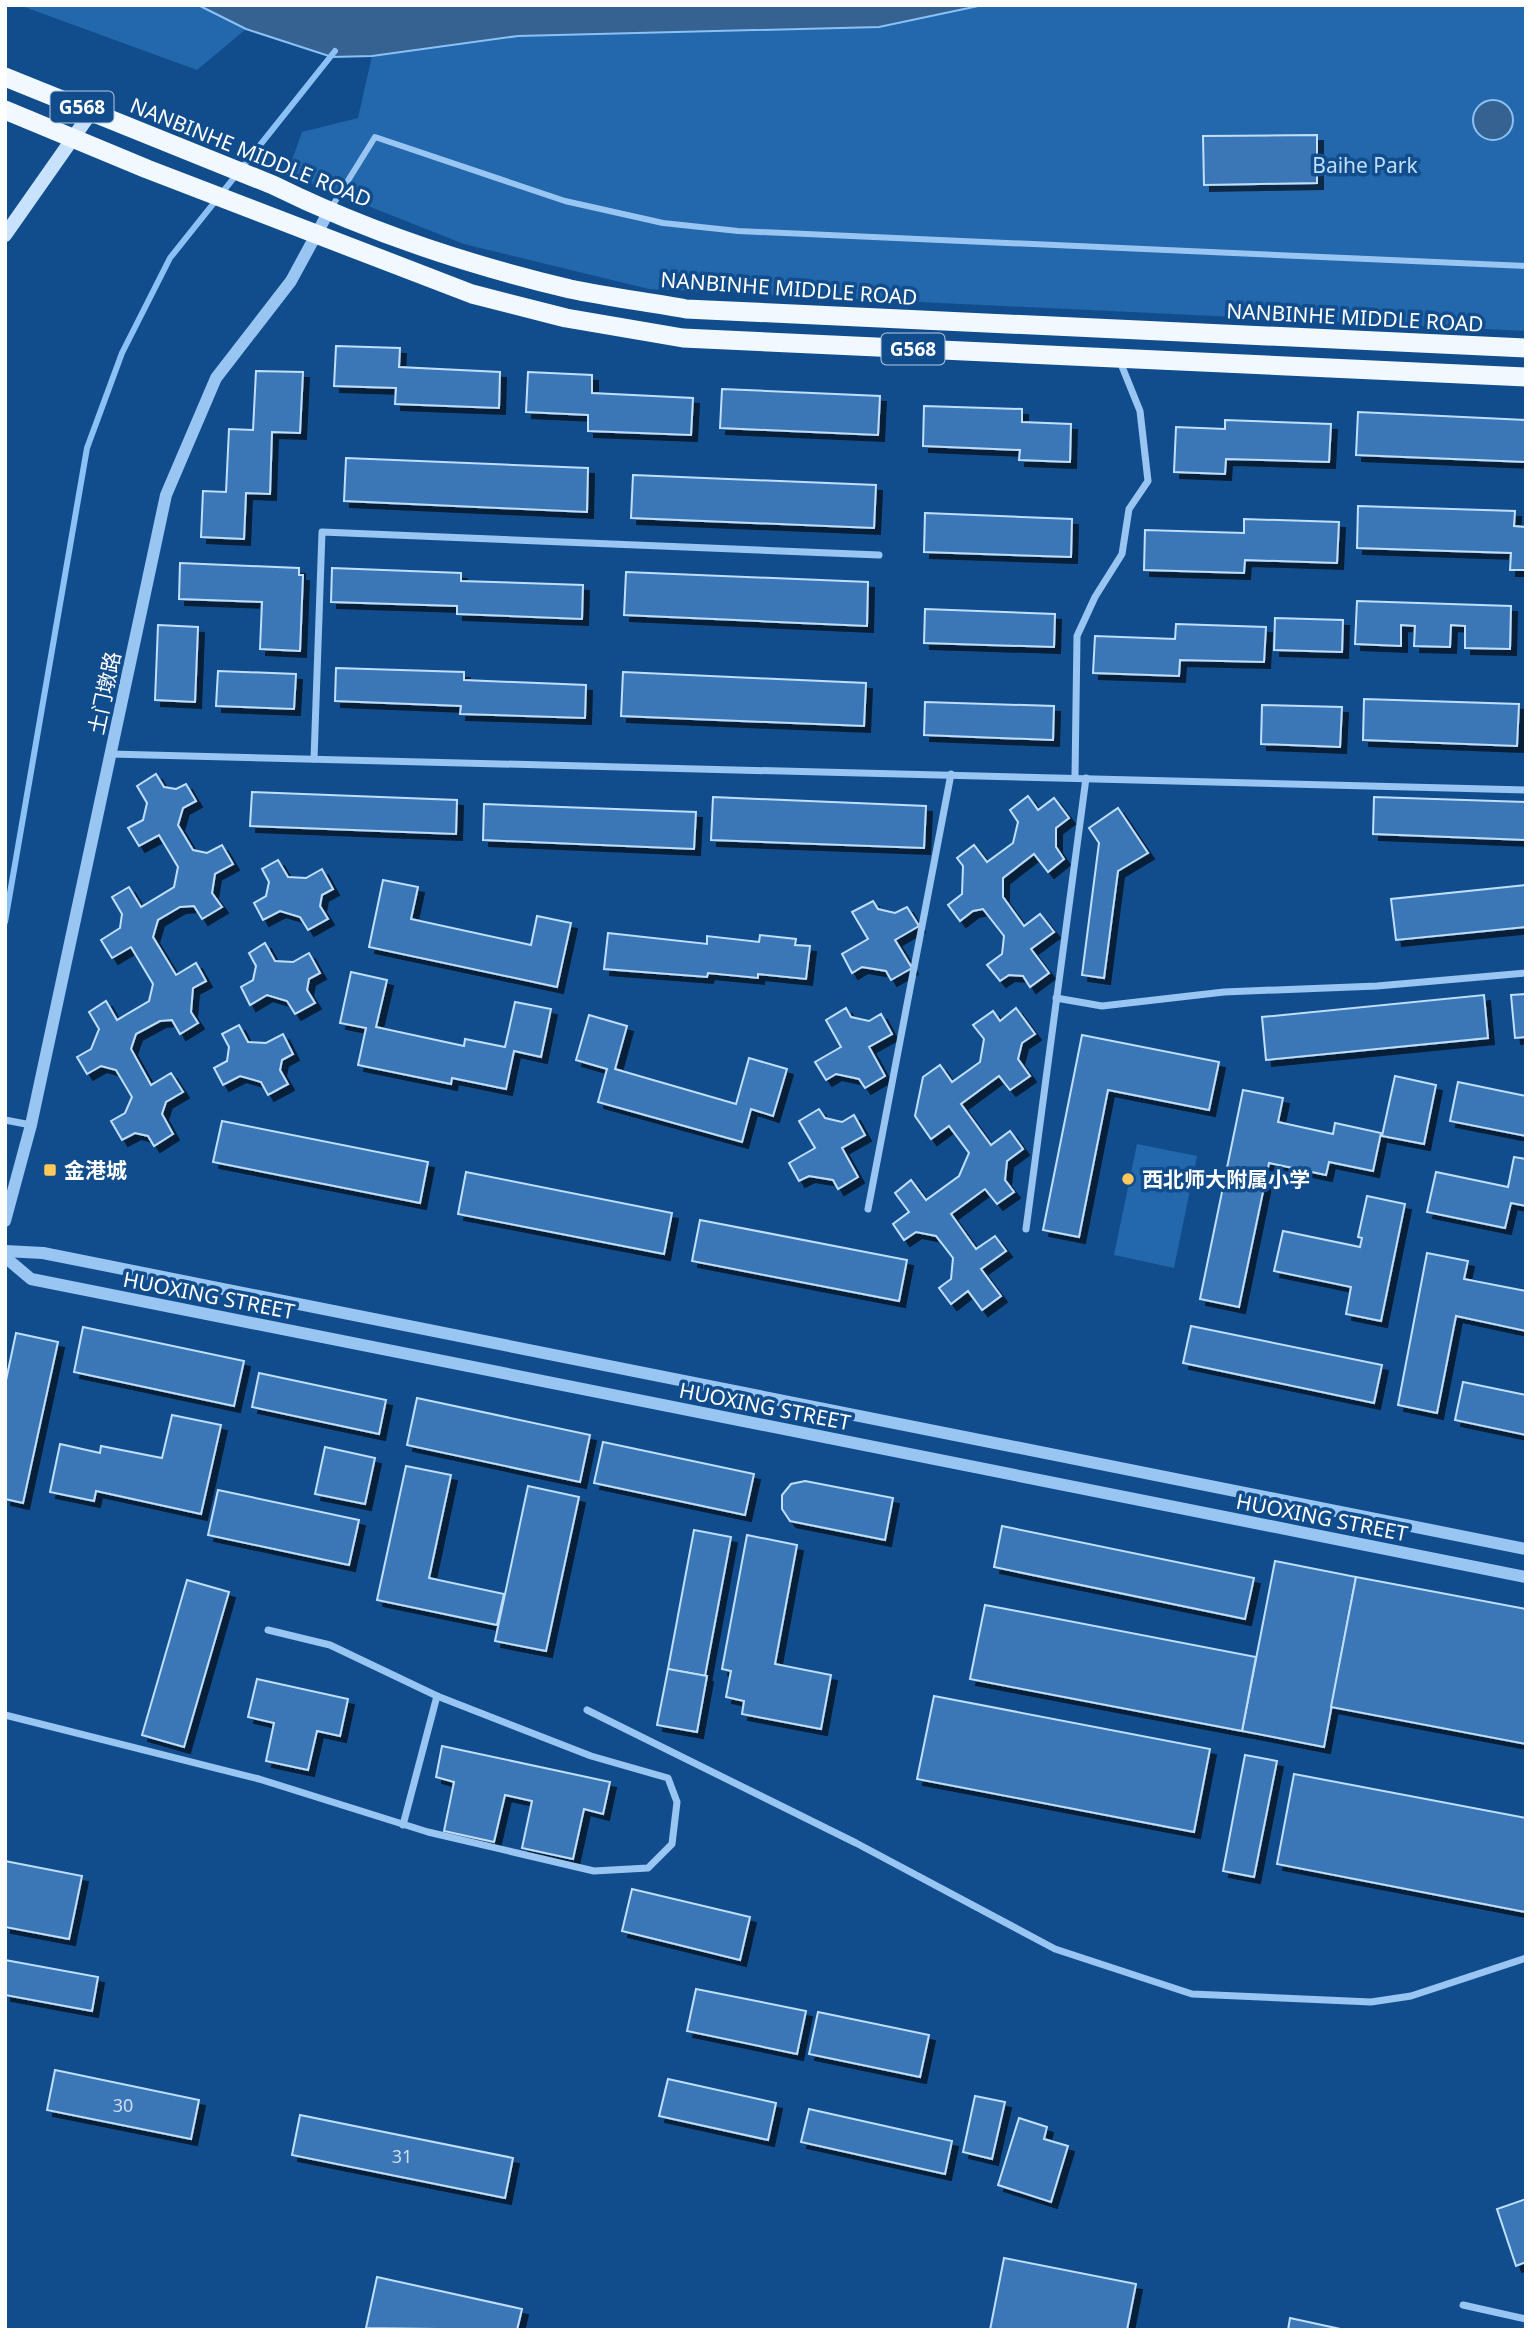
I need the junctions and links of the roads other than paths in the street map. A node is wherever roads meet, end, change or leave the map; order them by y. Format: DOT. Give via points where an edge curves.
graph roads {
  1 [pos="5,78"];
  2 [pos="5,110"];
  3 [pos="92,111"];
  4 [pos="74,139"];
  5 [pos="329,211"];
  6 [pos="317,234"];
  7 [pos="5,236"];
  8 [pos="1526,266"];
  9 [pos="1526,348"];
  10 [pos="1118,358"];
  11 [pos="1526,377"];
  12 [pos="880,555"];
  13 [pos="110,754"];
  14 [pos="314,759"];
  15 [pos="951,774"];
  16 [pos="1075,777"];
  17 [pos="1086,778"];
  18 [pos="1526,790"];
  19 [pos="1526,973"];
  20 [pos="1056,998"];
  21 [pos="5,1120"];
  22 [pos="31,1125"];
  23 [pos="868,1209"];
  24 [pos="5,1221"];
  25 [pos="1026,1229"];
  26 [pos="5,1251"];
  27 [pos="5,1257"];
  28 [pos="1526,1549"];
  29 [pos="1526,1577"];
  30 [pos="268,1630"];
  31 [pos="437,1696"];
  32 [pos="587,1710"];
  33 [pos="5,1715"];
  34 [pos="403,1825"];
  35 [pos="1526,1958"];
  36 [pos="1463,2305"];
  37 [pos="1526,2319"];
  1 -- 3 [label="highway, NANBINHE MIDDLE ROAD / G568"];
  2 -- 4 [label="highway, G568"];
  3 -- 4 [label="main road"];
  3 -- 5 [label="highway, NANBINHE MIDDLE ROAD / G568"];
  4 -- 6 [label="highway, G568"];
  4 -- 7 [label="main road"];
  5 -- 6 [label="street, 土门墩路"];
  5 -- 8 [label="street" via="375,137 565,201 713,229"];
  5 -- 9 [label="highway, NANBINHE MIDDLE ROAD / G568" via="481,266 572,289 686,309"];
  6 -- 10 [label="highway, G568" via="472,294 566,318 683,338"];
  6 -- 13 [label="street, 土门墩路" via="291,281 216,378 166,495"];
  10 -- 11 [label="highway, G568"];
  10 -- 16 [label="street" via="1140,411 1148,481 1129,509 1122,554 1077,636"];
  12 -- 14 [label="street" via="323,532"];
  13 -- 14 [label="street"];
  13 -- 22 [label="street, 土门墩路"];
  14 -- 15 [label="street"];
  15 -- 16 [label="street"];
  15 -- 23 [label="street"];
  16 -- 17 [label="street"];
  17 -- 18 [label="street"];
  17 -- 20 [label="street"];
  19 -- 20 [label="street" via="1377,986 1223,992 1102,1006"];
  20 -- 25 [label="street"];
  21 -- 22 [label="street"];
  22 -- 24 [label="street, 土门墩路"];
  26 -- 28 [label="street, HUOXING STREET" via="43,1253"];
  27 -- 29 [label="street, HUOXING STREET" via="32,1279"];
  30 -- 31 [label="street" via="330,1645"];
  31 -- 34 [label="street"];
  31 -- 34 [label="street" via="591,1756 668,1778 677,1802 672,1844 648,1868 594,1871"];
  32 -- 35 [label="street" via="856,1843 1055,1949 1192,1994 1371,2002 1411,1996"];
  33 -- 34 [label="street" via="259,1779"];
  36 -- 37 [label="street"];
}
